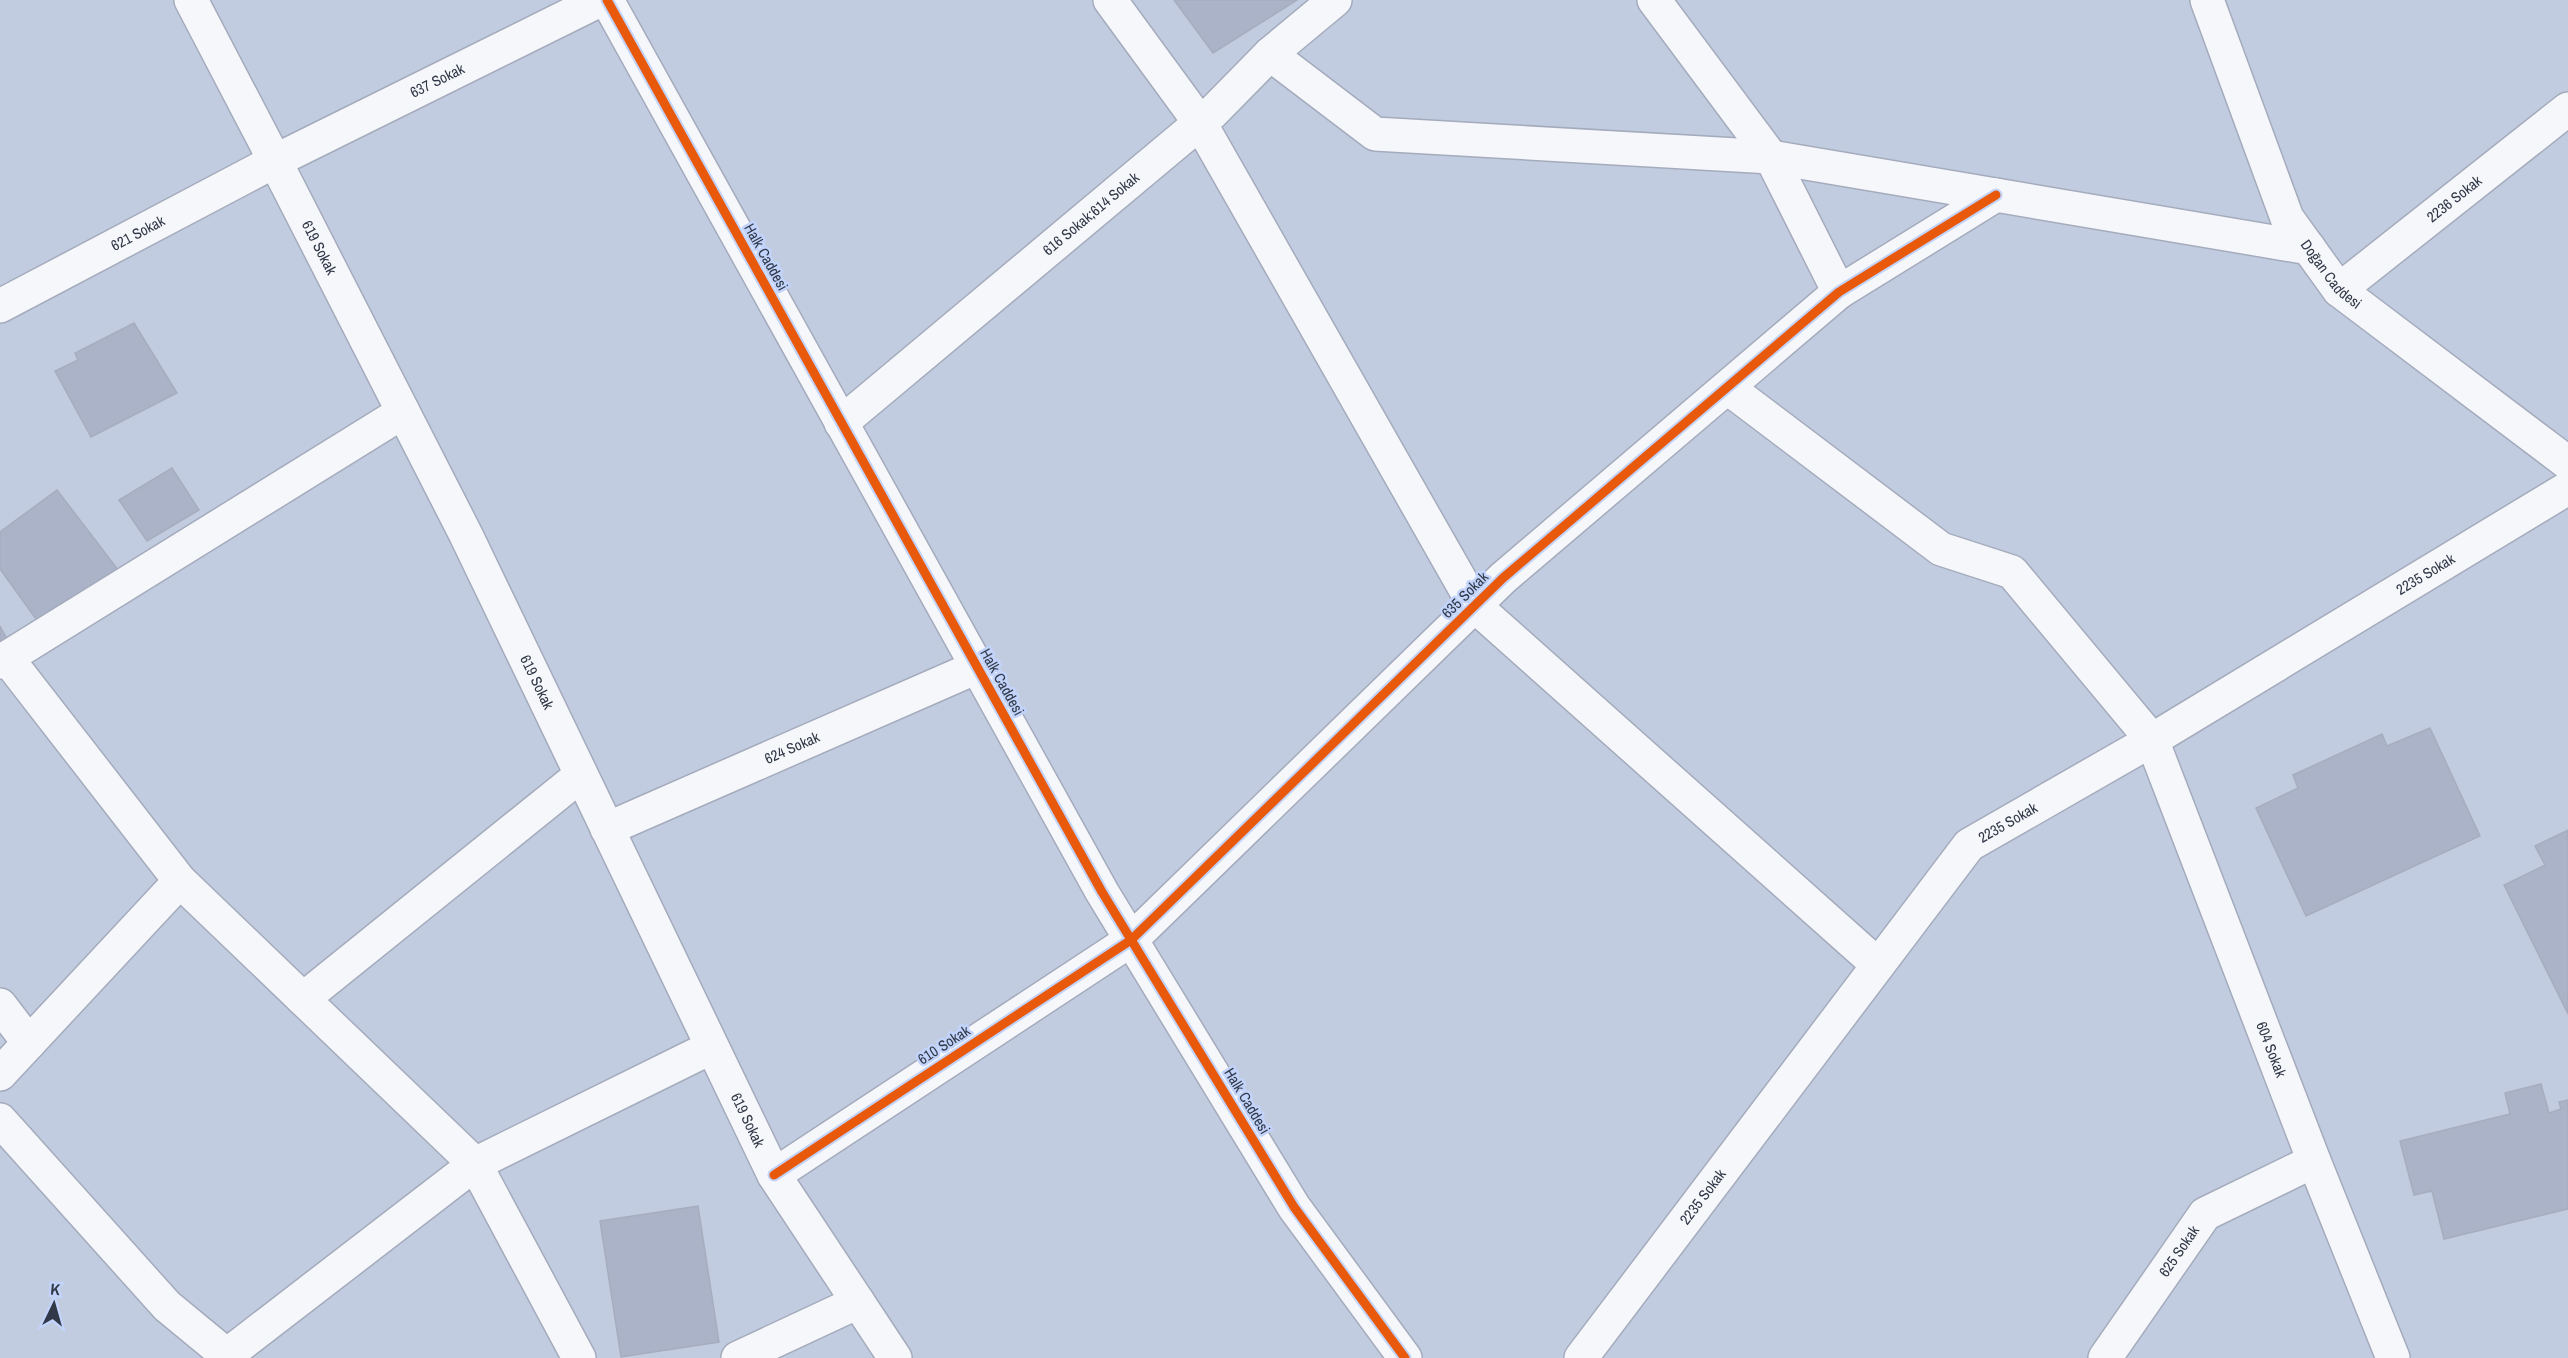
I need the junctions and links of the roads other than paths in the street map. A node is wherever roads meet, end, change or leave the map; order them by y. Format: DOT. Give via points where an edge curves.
graph roads {
  1 [pos="191,0"];
  2 [pos="600,0"];
  3 [pos="607,0"];
  4 [pos="1110,0"];
  5 [pos="1335,0"];
  6 [pos="1654,0"];
  7 [pos="2207,0"];
  8 [pos="1270,54"];
  9 [pos="2568,109"];
  10 [pos="1200,123"];
  11 [pos="1771,157"];
  12 [pos="275,160"];
  13 [pos="1996,195"];
  14 [pos="2309,248"];
  15 [pos="2339,290"];
  16 [pos="1839,292"];
  17 [pos="0,306"];
  18 [pos="1728,387"];
  19 [pos="403,412"];
  20 [pos="841,423"];
  21 [pos="2568,463"];
  22 [pos="2568,488"];
  23 [pos="1475,606"];
  24 [pos="3,660"];
  25 [pos="977,667"];
  26 [pos="2152,740"];
  27 [pos="581,776"];
  28 [pos="608,829"];
  29 [pos="180,881"];
  30 [pos="1131,940"];
  31 [pos="1878,965"];
  32 [pos="303,999"];
  33 [pos="0,1005"];
  34 [pos="29,1043"];
  35 [pos="712,1047"];
  36 [pos="0,1074"];
  37 [pos="0,1120"];
  38 [pos="2314,1161"];
  39 [pos="475,1164"];
  40 [pos="774,1175"];
  41 [pos="858,1302"];
  42 [pos="229,1357"];
  43 [pos="579,1358"];
  44 [pos="738,1358"];
  45 [pos="895,1358"];
  46 [pos="1405,1358"];
  47 [pos="1581,1358"];
  48 [pos="2105,1358"];
  49 [pos="2393,1358"];
  1 -- 12 [label="street, 619 Sokak"];
  2 -- 12 [label="street, 637 Sokak"];
  3 -- 20 [label="street, Halk Caddesi"];
  4 -- 10 [label="street"];
  5 -- 8 [label="street, 616 Sokak;614 Sokak"];
  6 -- 11 [label="street"];
  7 -- 14 [label="street, Doğan Caddesi" via="2287,218"];
  8 -- 10 [label="street, 616 Sokak;614 Sokak"];
  8 -- 11 [label="street" via="1376,134"];
  9 -- 15 [label="street, 2236 Sokak"];
  10 -- 20 [label="street, 616 Sokak;614 Sokak"];
  10 -- 23 [label="street"];
  11 -- 13 [label="street"];
  11 -- 16 [label="street"];
  12 -- 17 [label="street, 621 Sokak"];
  12 -- 19 [label="street, 619 Sokak"];
  13 -- 14 [label="street"];
  13 -- 16 [label="street, 635 Sokak"];
  14 -- 15 [label="street, Doğan Caddesi"];
  15 -- 21 [label="street, Doğan Caddesi"];
  16 -- 18 [label="street, 635 Sokak"];
  18 -- 23 [label="street, 635 Sokak"];
  18 -- 26 [label="street, 604 Sokak" via="1941,549 2012,572"];
  19 -- 24 [label="street"];
  19 -- 27 [label="street, 619 Sokak"];
  20 -- 25 [label="street, Halk Caddesi"];
  22 -- 26 [label="street, 2235 Sokak"];
  23 -- 30 [label="street, 635 Sokak"];
  23 -- 31 [label="street"];
  24 -- 29 [label="street"];
  25 -- 28 [label="street, 624 Sokak"];
  25 -- 30 [label="street, Halk Caddesi"];
  26 -- 31 [label="street, 2235 Sokak" via="1969,845"];
  26 -- 38 [label="street, 604 Sokak"];
  27 -- 28 [label="street, 619 Sokak"];
  27 -- 32 [label="street"];
  28 -- 35 [label="street, 619 Sokak"];
  29 -- 32 [label="street"];
  29 -- 34 [label="street"];
  30 -- 40 [label="street, 610 Sokak"];
  30 -- 46 [label="street, Halk Caddesi" via="1294,1207"];
  31 -- 47 [label="street, 2235 Sokak"];
  32 -- 39 [label="street"];
  33 -- 34 [label="street"];
  34 -- 36 [label="street"];
  35 -- 39 [label="street"];
  35 -- 40 [label="street, 619 Sokak"];
  37 -- 42 [label="street" via="168,1305"];
  38 -- 48 [label="street, 625 Sokak" via="2205,1214"];
  38 -- 49 [label="street, 604 Sokak"];
  39 -- 42 [label="street"];
  39 -- 43 [label="street"];
  40 -- 41 [label="street, 619 Sokak"];
  41 -- 44 [label="street"];
  41 -- 45 [label="street, 619 Sokak"];
}
